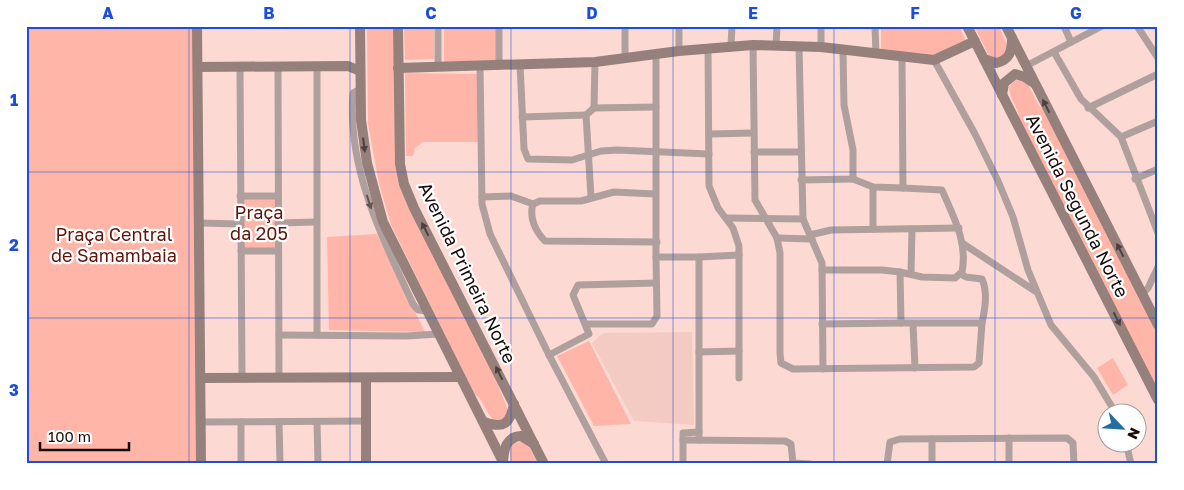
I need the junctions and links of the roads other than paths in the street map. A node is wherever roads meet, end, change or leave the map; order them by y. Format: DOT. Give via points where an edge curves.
graph roads {
  1 [pos="197,26"];
  2 [pos="360,26"];
  3 [pos="398,26"];
  4 [pos="438,26"];
  5 [pos="499,26"];
  6 [pos="625,26"];
  7 [pos="679,26"];
  8 [pos="732,26"];
  9 [pos="777,26"];
  10 [pos="821,26"];
  11 [pos="875,26"];
  12 [pos="967,26"];
  13 [pos="1006,26"];
  14 [pos="1064,26"];
  15 [pos="1102,26"];
  16 [pos="1136,26"];
  17 [pos="1012,37"];
  18 [pos="974,41"];
  19 [pos="1071,42"];
  20 [pos="732,45"];
  21 [pos="753,45"];
  22 [pos="776,46"];
  23 [pos="799,46"];
  24 [pos="821,47"];
  25 [pos="708,48"];
  26 [pos="679,51"];
  27 [pos="843,51"];
  28 [pos="1054,52"];
  29 [pos="656,54"];
  30 [pos="876,54"];
  31 [pos="625,57"];
  32 [pos="902,58"];
  33 [pos="1158,58"];
  34 [pos="360,59"];
  35 [pos="984,59"];
  36 [pos="934,60"];
  37 [pos="595,62"];
  38 [pos="520,64"];
  39 [pos="499,65"];
  40 [pos="348,66"];
  41 [pos="480,66"];
  42 [pos="1026,66"];
  43 [pos="198,67"];
  44 [pos="240,67"];
  45 [pos="278,67"];
  46 [pos="317,67"];
  47 [pos="438,67"];
  48 [pos="398,68"];
  49 [pos="360,71"];
  50 [pos="1158,74"];
  51 [pos="1034,84"];
  52 [pos="1002,96"];
  53 [pos="656,107"];
  54 [pos="594,108"];
  55 [pos="1088,108"];
  56 [pos="586,114"];
  57 [pos="522,117"];
  58 [pos="1158,121"];
  59 [pos="753,133"];
  60 [pos="709,134"];
  61 [pos="1121,137"];
  62 [pos="655,150"];
  63 [pos="754,152"];
  64 [pos="800,152"];
  65 [pos="709,154"];
  66 [pos="588,156"];
  67 [pos="1158,169"];
  68 [pos="1135,178"];
  69 [pos="853,179"];
  70 [pos="801,180"];
  71 [pos="873,187"];
  72 [pos="903,188"];
  73 [pos="655,194"];
  74 [pos="240,196"];
  75 [pos="278,196"];
  76 [pos="482,197"];
  77 [pos="591,197"];
  78 [pos="533,204"];
  79 [pos="726,218"];
  80 [pos="764,218"];
  81 [pos="803,219"];
  82 [pos="316,222"];
  83 [pos="1156,222"];
  84 [pos="200,223"];
  85 [pos="278,223"];
  86 [pos="240,224"];
  87 [pos="959,228"];
  88 [pos="873,229"];
  89 [pos="912,229"];
  90 [pos="1158,233"];
  91 [pos="811,237"];
  92 [pos="778,238"];
  93 [pos="657,242"];
  94 [pos="962,243"];
  95 [pos="241,251"];
  96 [pos="278,251"];
  97 [pos="740,255"];
  98 [pos="656,257"];
  99 [pos="699,257"];
  100 [pos="1158,267"];
  101 [pos="822,270"];
  102 [pos="900,272"];
  103 [pos="911,274"];
  104 [pos="961,274"];
  105 [pos="656,283"];
  106 [pos="1036,291"];
  107 [pos="1142,294"];
  108 [pos="900,323"];
  109 [pos="982,323"];
  110 [pos="586,324"];
  111 [pos="822,324"];
  112 [pos="913,324"];
  113 [pos="1158,325"];
  114 [pos="438,334"];
  115 [pos="279,335"];
  116 [pos="317,335"];
  117 [pos="739,351"];
  118 [pos="699,352"];
  119 [pos="549,355"];
  120 [pos="915,368"];
  121 [pos="822,369"];
  122 [pos="242,377"];
  123 [pos="279,377"];
  124 [pos="460,377"];
  125 [pos="201,378"];
  126 [pos="366,378"];
  127 [pos="739,378"];
  128 [pos="1158,400"];
  129 [pos="1109,402"];
  130 [pos="514,404"];
  131 [pos="366,421"];
  132 [pos="201,422"];
  133 [pos="241,422"];
  134 [pos="279,422"];
  135 [pos="318,422"];
  136 [pos="484,422"];
  137 [pos="699,436"];
  138 [pos="1009,438"];
  139 [pos="932,440"];
  140 [pos="534,444"];
  141 [pos="503,462"];
  142 [pos="201,464"];
  143 [pos="241,464"];
  144 [pos="280,464"];
  145 [pos="318,464"];
  146 [pos="366,464"];
  147 [pos="544,464"];
  148 [pos="606,464"];
  149 [pos="683,464"];
  150 [pos="793,464"];
  151 [pos="810,464"];
  152 [pos="887,464"];
  153 [pos="932,464"];
  154 [pos="1009,464"];
  155 [pos="1074,464"];
  1 -- 43 [label="main road"];
  2 -- 34 [label="main road"];
  3 -- 48 [label="main road, Avenida Primeira Norte"];
  4 -- 47 [label="street"];
  5 -- 39 [label="street"];
  6 -- 31 [label="street"];
  7 -- 26 [label="street"];
  8 -- 20 [label="street"];
  9 -- 22 [label="street"];
  10 -- 24 [label="street"];
  11 -- 30 [label="street"];
  12 -- 18 [label="main road, Avenida Segunda Norte"];
  13 -- 17 [label="main road, Avenida Segunda Norte"];
  14 -- 19 [label="street"];
  15 -- 19 [label="street"];
  16 -- 33 [label="street"];
  17 -- 35 [label="main road" via="1006,59 996,63"];
  17 -- 42 [label="main road, Avenida Segunda Norte"];
  18 -- 35 [label="main road, Avenida Segunda Norte"];
  18 -- 36 [label="main road"];
  19 -- 28 [label="street"];
  20 -- 21 [label="main road"];
  20 -- 25 [label="main road"];
  21 -- 22 [label="main road"];
  21 -- 59 [label="street"];
  22 -- 23 [label="main road"];
  23 -- 24 [label="main road"];
  23 -- 64 [label="street"];
  24 -- 27 [label="main road"];
  25 -- 26 [label="main road"];
  25 -- 60 [label="street"];
  26 -- 29 [label="main road"];
  27 -- 30 [label="main road"];
  27 -- 69 [label="street" via="844,105 853,150"];
  28 -- 42 [label="street"];
  28 -- 55 [label="street"];
  29 -- 31 [label="main road"];
  29 -- 53 [label="street"];
  30 -- 32 [label="main road"];
  31 -- 37 [label="main road"];
  32 -- 36 [label="main road"];
  32 -- 72 [label="street"];
  34 -- 40 [label="main road"];
  34 -- 49 [label="main road"];
  35 -- 52 [label="main road, Avenida Segunda Norte"];
  36 -- 106 [label="street" via="998,181"];
  37 -- 38 [label="main road"];
  37 -- 54 [label="street"];
  38 -- 39 [label="main road"];
  38 -- 57 [label="street"];
  39 -- 41 [label="main road"];
  40 -- 46 [label="main road"];
  40 -- 49 [label="main road"];
  41 -- 47 [label="main road"];
  41 -- 76 [label="street"];
  42 -- 51 [label="main road, Avenida Segunda Norte"];
  43 -- 44 [label="main road"];
  43 -- 84 [label="main road"];
  44 -- 45 [label="main road"];
  44 -- 74 [label="street"];
  45 -- 46 [label="main road"];
  45 -- 75 [label="street"];
  46 -- 82 [label="street"];
  47 -- 48 [label="main road"];
  130 -- 48 [label="main road, Avenida Primeira Norte, one-way" via="404,184 400,164"];
  49 -- 114 [label="main road, one-way" via="367,163 376,199 383,222"];
  50 -- 55 [label="street"];
  51 -- 52 [label="main road" via="1015,74 1004,83"];
  107 -- 51 [label="main road, Avenida Segunda Norte, one-way"];
  52 -- 128 [label="main road, Avenida Segunda Norte, one-way"];
  53 -- 54 [label="street"];
  53 -- 62 [label="street"];
  54 -- 56 [label="street"];
  55 -- 61 [label="street"];
  56 -- 57 [label="street"];
  56 -- 66 [label="street"];
  57 -- 66 [label="street" via="524,149 528,159 572,160"];
  58 -- 61 [label="street"];
  59 -- 60 [label="street"];
  59 -- 63 [label="street"];
  60 -- 65 [label="street"];
  61 -- 68 [label="street"];
  62 -- 65 [label="street"];
  62 -- 66 [label="street" via="602,151"];
  62 -- 73 [label="street"];
  63 -- 64 [label="street"];
  63 -- 80 [label="street" via="755,200"];
  64 -- 70 [label="street"];
  65 -- 79 [label="street" via="711,195"];
  66 -- 77 [label="street"];
  67 -- 68 [label="street"];
  68 -- 83 [label="street"];
  69 -- 70 [label="street"];
  69 -- 71 [label="street"];
  70 -- 81 [label="street"];
  71 -- 72 [label="street"];
  71 -- 88 [label="street"];
  72 -- 87 [label="street" via="942,190"];
  73 -- 77 [label="street" via="614,192"];
  73 -- 93 [label="street"];
  74 -- 75 [label="street"];
  74 -- 86 [label="street"];
  75 -- 85 [label="street"];
  76 -- 78 [label="street" via="511,196"];
  76 -- 119 [label="street" via="490,234"];
  77 -- 78 [label="street" via="581,201 540,201"];
  78 -- 93 [label="street" via="531,214 538,233 545,241"];
  79 -- 80 [label="street"];
  79 -- 97 [label="street" via="736,237"];
  80 -- 81 [label="street"];
  80 -- 92 [label="street"];
  81 -- 91 [label="street"];
  82 -- 85 [label="street"];
  82 -- 116 [label="street"];
  83 -- 90 [label="street"];
  84 -- 86 [label="street"];
  84 -- 125 [label="main road"];
  85 -- 96 [label="street"];
  86 -- 95 [label="street"];
  87 -- 89 [label="street"];
  87 -- 94 [label="street"];
  88 -- 89 [label="street"];
  88 -- 91 [label="street" via="831,230"];
  89 -- 103 [label="street"];
  91 -- 92 [label="street"];
  91 -- 101 [label="street" via="820,255"];
  92 -- 121 [label="street" via="781,363 793,369"];
  93 -- 98 [label="street"];
  94 -- 104 [label="street" via="964,266"];
  94 -- 106 [label="street"];
  95 -- 96 [label="street"];
  95 -- 122 [label="street"];
  96 -- 115 [label="street"];
  97 -- 99 [label="street"];
  97 -- 117 [label="street"];
  98 -- 99 [label="street"];
  98 -- 105 [label="street"];
  99 -- 118 [label="street"];
  100 -- 107 [label="street"];
  101 -- 102 [label="street"];
  101 -- 111 [label="street"];
  102 -- 103 [label="street"];
  102 -- 108 [label="street"];
  103 -- 104 [label="street" via="949,279"];
  104 -- 109 [label="street" via="982,279 986,312"];
  105 -- 110 [label="street" via="657,316 652,324"];
  105 -- 110 [label="street" via="578,285 573,295"];
  106 -- 129 [label="street" via="1050,325 1094,377"];
  107 -- 113 [label="main road, Avenida Segunda Norte"];
  108 -- 111 [label="street"];
  108 -- 112 [label="street"];
  109 -- 112 [label="street"];
  109 -- 120 [label="street" via="979,363 976,366"];
  110 -- 119 [label="street" via="587,336"];
  111 -- 121 [label="street"];
  112 -- 120 [label="street"];
  114 -- 116 [label="street"];
  114 -- 124 [label="main road"];
  115 -- 116 [label="street"];
  115 -- 123 [label="street"];
  117 -- 118 [label="street"];
  117 -- 127 [label="street"];
  118 -- 137 [label="street"];
  119 -- 148 [label="street"];
  120 -- 121 [label="street"];
  122 -- 123 [label="main road"];
  122 -- 125 [label="main road"];
  123 -- 126 [label="main road"];
  124 -- 126 [label="main road"];
  124 -- 136 [label="main road"];
  125 -- 132 [label="main road"];
  126 -- 131 [label="main road"];
  130 -- 136 [label="main road" via="512,416 503,425"];
  130 -- 140 [label="main road, Avenida Primeira Norte"];
  131 -- 135 [label="street"];
  131 -- 146 [label="main road"];
  132 -- 133 [label="street"];
  132 -- 142 [label="main road"];
  133 -- 134 [label="street"];
  133 -- 143 [label="street"];
  134 -- 135 [label="street"];
  134 -- 144 [label="street"];
  135 -- 145 [label="street"];
  136 -- 141 [label="main road"];
  137 -- 149 [label="street" via="683,440"];
  137 -- 150 [label="street" via="785,441 791,444"];
  138 -- 139 [label="street"];
  138 -- 154 [label="street"];
  138 -- 155 [label="street" via="1067,438 1073,443"];
  139 -- 152 [label="street" via="894,440 888,446"];
  139 -- 153 [label="street"];
  140 -- 141 [label="main road" via="521,436 512,438 505,446"];
  140 -- 147 [label="main road, Avenida Primeira Norte"];
  150 -- 151 [label="street"];
}
